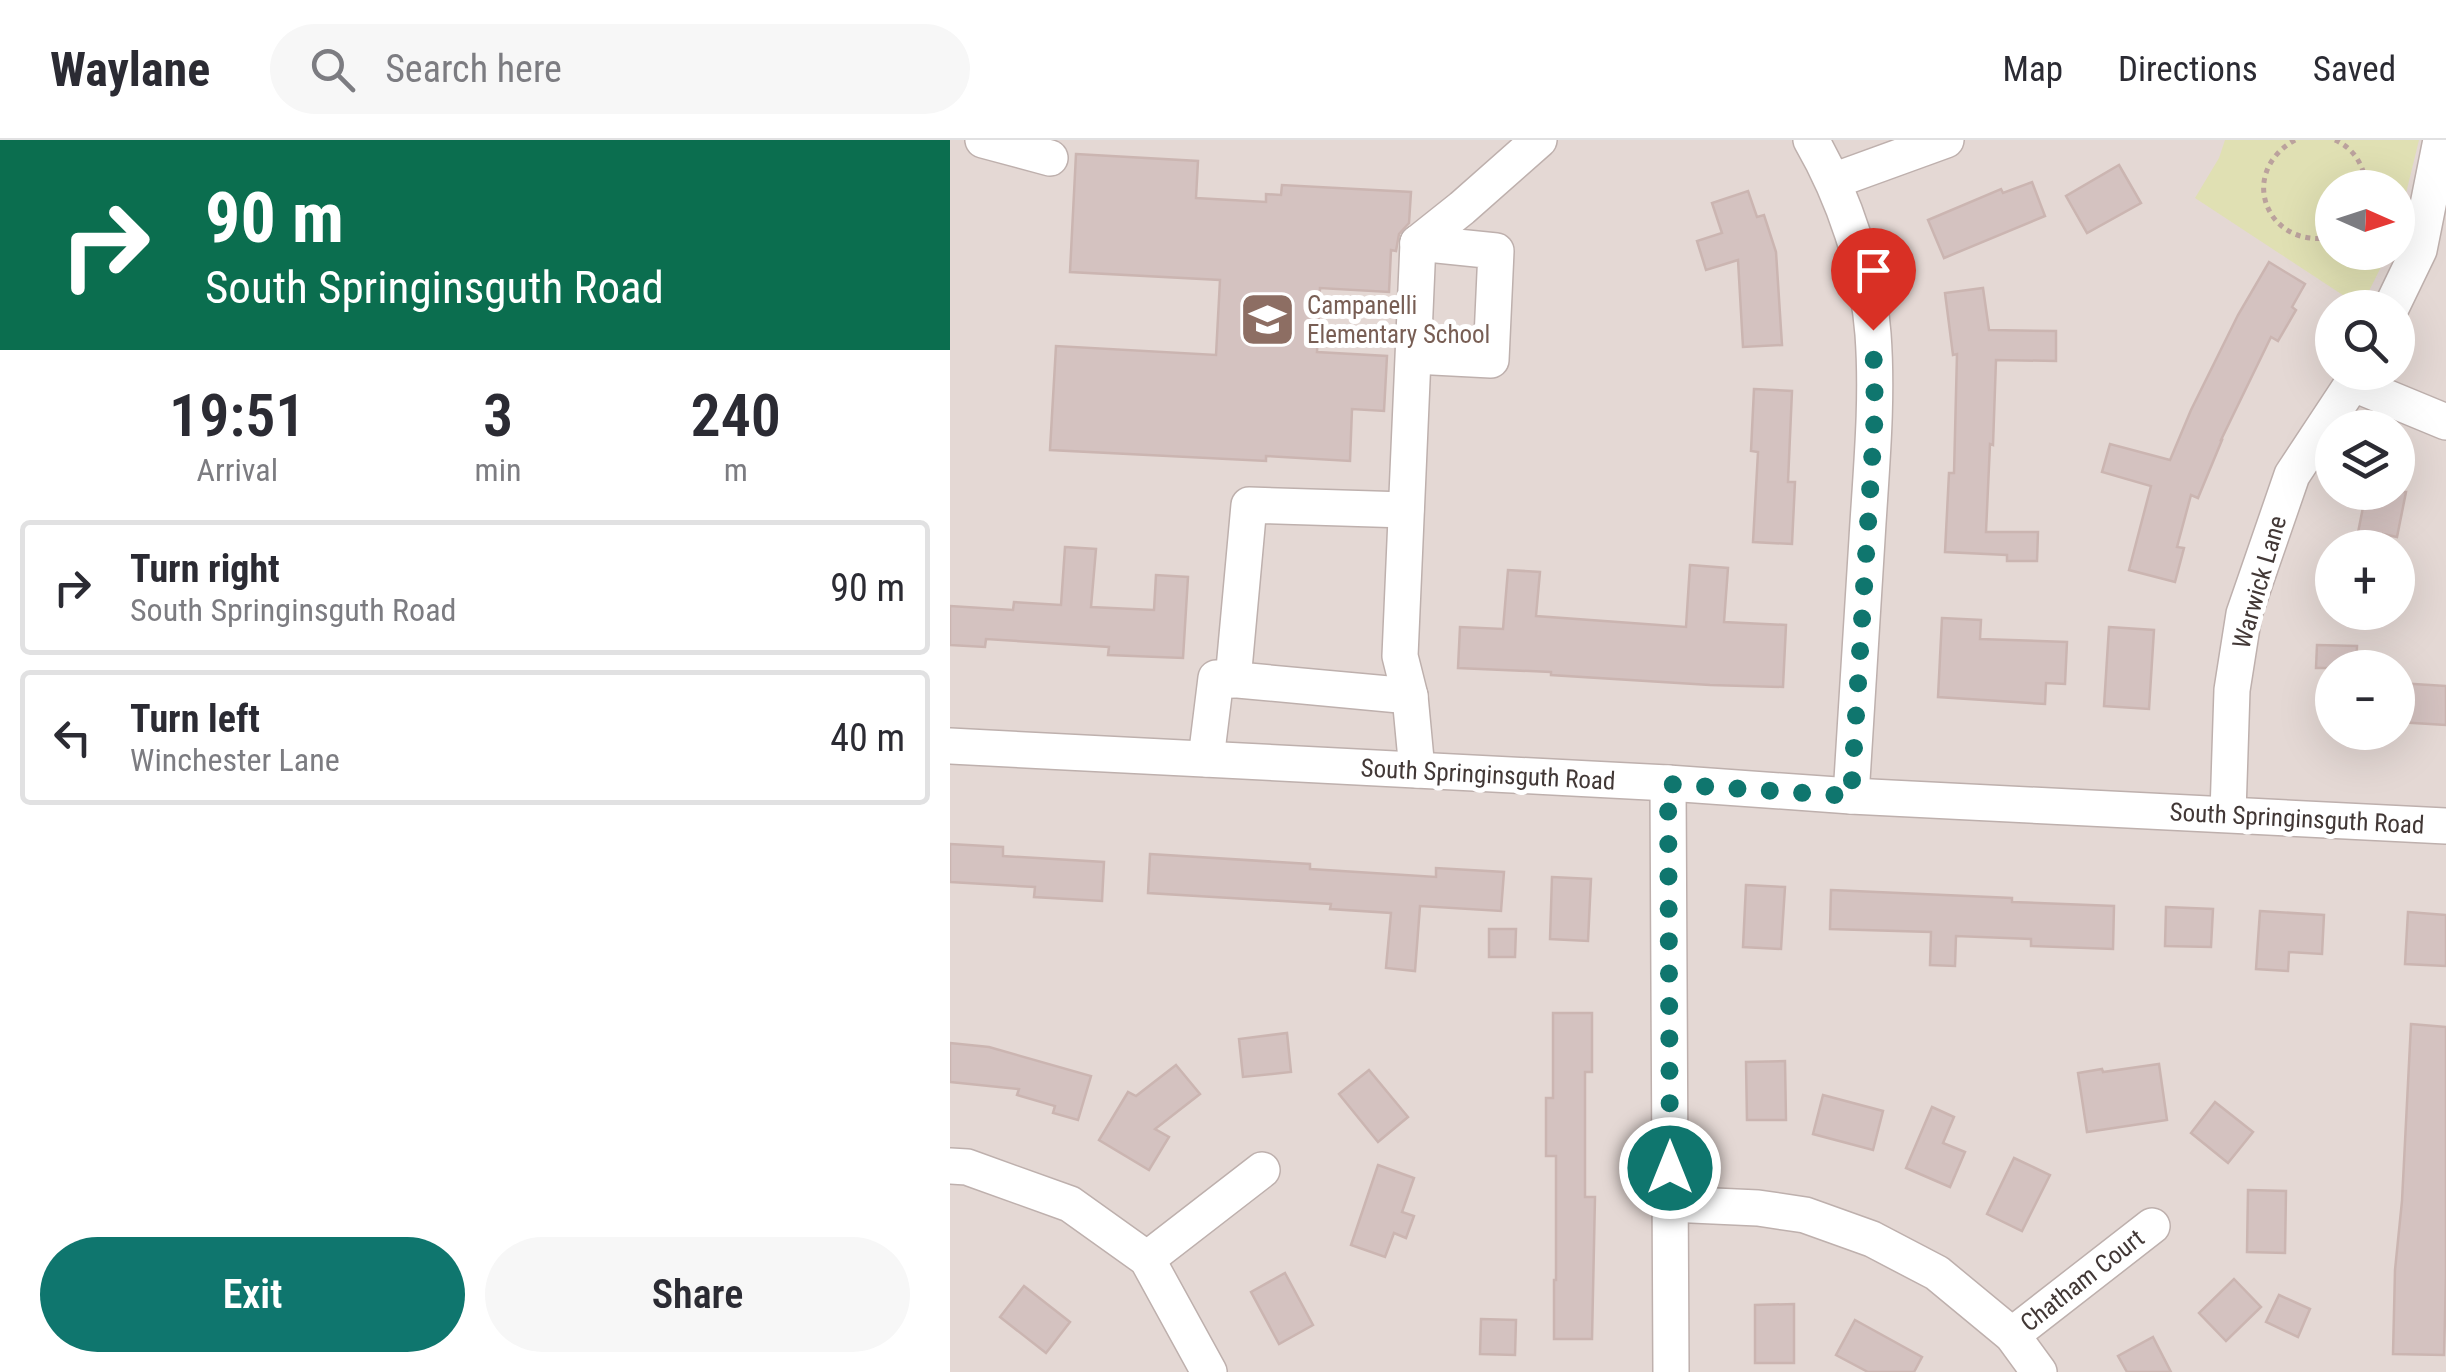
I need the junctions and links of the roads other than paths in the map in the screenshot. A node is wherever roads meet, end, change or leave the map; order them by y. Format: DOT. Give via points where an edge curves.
graph roads {
  1 [pos="983,140"];
  2 [pos="1539,140"];
  3 [pos="1812,140"];
  4 [pos="1946,140"];
  5 [pos="2442,140"];
  6 [pos="1050,158"];
  7 [pos="1834,181"];
  8 [pos="1418,242"];
  9 [pos="2400,290"];
  10 [pos="1414,356"];
  11 [pos="2349,390"];
  12 [pos="2381,390"];
  13 [pos="2446,422"];
  14 [pos="1406,510"];
  15 [pos="1233,680"];
  16 [pos="1410,696"];
  17 [pos="950,746"];
  18 [pos="1206,759"];
  19 [pos="1417,770"];
  20 [pos="1668,784"];
  21 [pos="1851,796"];
  22 [pos="2228,814"];
  23 [pos="2446,826"];
  24 [pos="950,1166"];
  25 [pos="1262,1170"];
  26 [pos="1670,1204"];
  27 [pos="2152,1226"];
  28 [pos="1147,1259"];
  29 [pos="2012,1335"];
  30 [pos="1210,1372"];
  31 [pos="1671,1372"];
  32 [pos="2039,1372"];
  1 -- 6 [label="street"];
  2 -- 8 [label="street"];
  3 -- 7 [label="street"];
  4 -- 7 [label="street"];
  5 -- 9 [label="street" via="2419,250"];
  7 -- 21 [label="street" via="1868,295 1875,370"];
  8 -- 10 [label="street"];
  8 -- 10 [label="street" via="1496,251 1491,360"];
  10 -- 14 [label="street"];
  11 -- 22 [label="street, Warwick Lane" via="2292,475 2244,614 2232,690"];
  12 -- 13 [label="street"];
  14 -- 15 [label="street" via="1249,504"];
  14 -- 16 [label="street" via="1400,656"];
  15 -- 16 [label="street"];
  15 -- 18 [label="street" via="1216,678"];
  16 -- 19 [label="street"];
  17 -- 18 [label="street, South Springinsguth Road"];
  18 -- 19 [label="street, South Springinsguth Road"];
  19 -- 20 [label="street, South Springinsguth Road"];
  20 -- 21 [label="street, South Springinsguth Road"];
  20 -- 26 [label="street"];
  21 -- 22 [label="street, South Springinsguth Road"];
  22 -- 23 [label="street, South Springinsguth Road"];
  24 -- 28 [label="street" via="967,1166 1070,1204"];
  25 -- 28 [label="street"];
  26 -- 29 [label="street" via="1805,1214 1872,1239 1937,1273"];
  26 -- 31 [label="street"];
  27 -- 29 [label="street, Chatham Court"];
  28 -- 30 [label="street"];
  29 -- 32 [label="street"];
}
